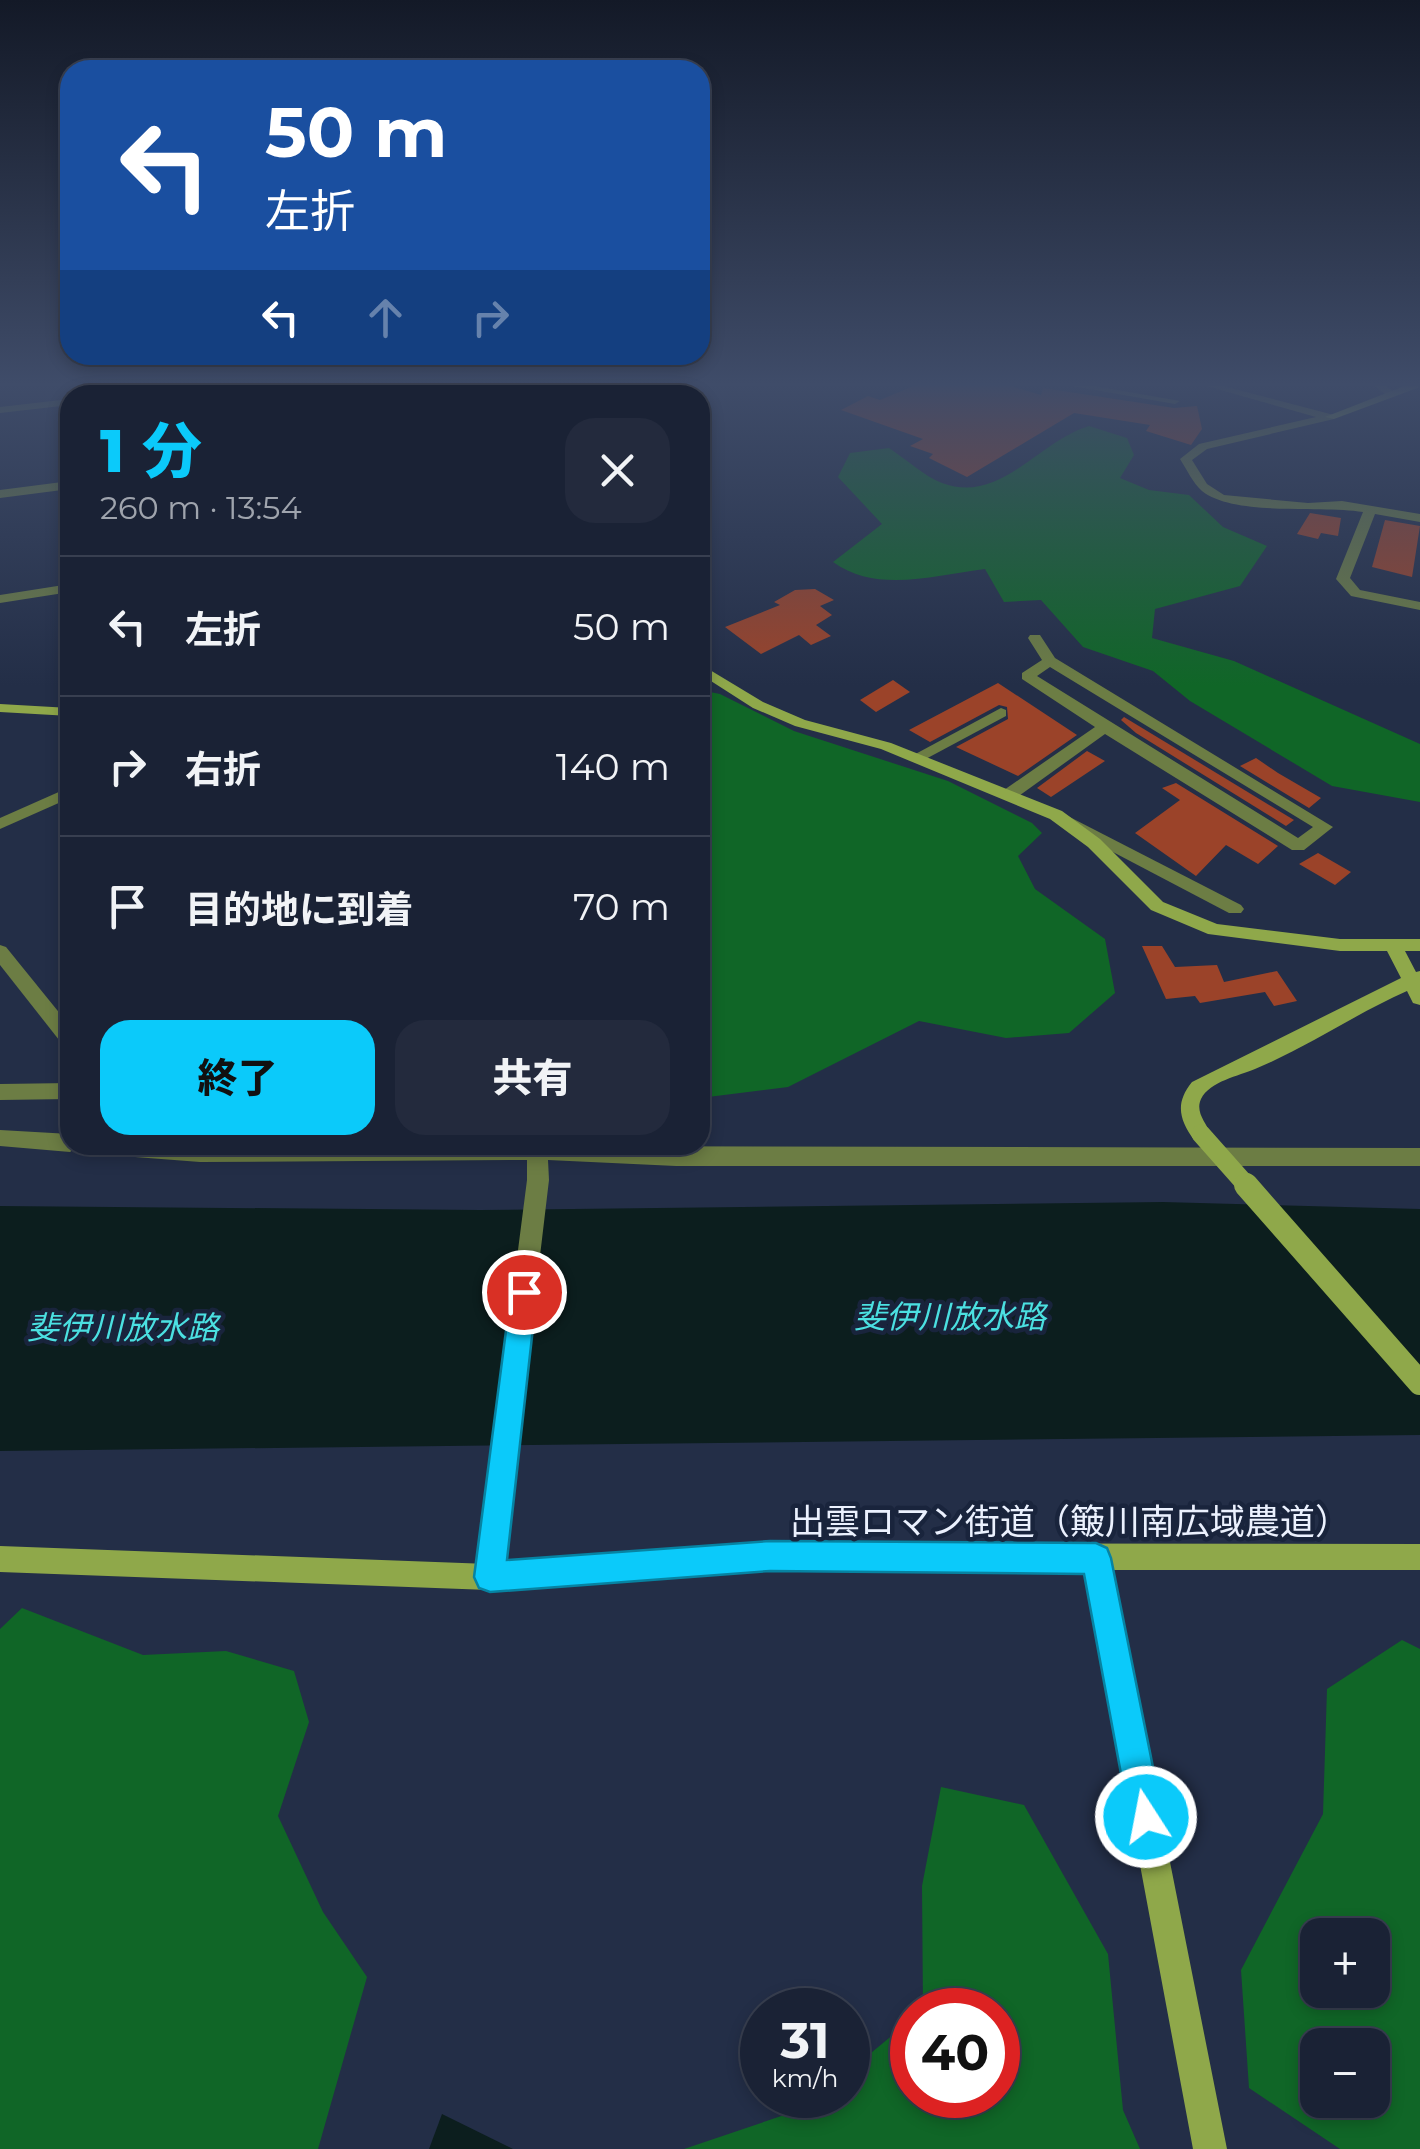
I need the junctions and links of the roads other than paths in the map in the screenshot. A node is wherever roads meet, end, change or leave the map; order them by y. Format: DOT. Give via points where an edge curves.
graph roads {
  1 [pos="1203,485"];
  2 [pos="60,487"];
  3 [pos="0,494"];
  4 [pos="1371,508"];
  5 [pos="1420,518"];
  6 [pos="60,589"];
  7 [pos="0,598"];
  8 [pos="1420,606"];
  9 [pos="1035,638"];
  10 [pos="1050,661"];
  11 [pos="710,674"];
  12 [pos="0,708"];
  13 [pos="60,711"];
  14 [pos="1001,712"];
  15 [pos="1104,727"];
  16 [pos="916,758"];
  17 [pos="1010,794"];
  18 [pos="60,797"];
  19 [pos="1056,815"];
  20 [pos="0,824"];
  21 [pos="1235,909"];
  22 [pos="1392,945"];
  23 [pos="1420,945"];
  24 [pos="0,952"];
  25 [pos="1417,985"];
  26 [pos="60,1027"];
  27 [pos="0,1092"];
  28 [pos="60,1092"];
  29 [pos="0,1138"];
  30 [pos="60,1142"];
  31 [pos="537,1155"];
  32 [pos="661,1155"];
  33 [pos="1420,1157"];
  34 [pos="1420,1382"];
  35 [pos="1420,1557"];
  36 [pos="1096,1558"];
  37 [pos="0,1560"];
  38 [pos="490,1577"];
  39 [pos="1210,2149"];
  1 -- 4 [label="street" via="1221,498 1257,504"];
  2 -- 3 [label="street"];
  4 -- 5 [label="street"];
  4 -- 8 [label="street" via="1342,579 1356,592"];
  6 -- 7 [label="street"];
  9 -- 10 [label="street"];
  10 -- 15 [label="street" via="1027,676"];
  10 -- 15 [label="street" via="1324,827 1298,846"];
  11 -- 16 [label="street" via="800,723"];
  12 -- 13 [label="street"];
  14 -- 16 [label="street"];
  15 -- 17 [label="street"];
  16 -- 17 [label="street"];
  17 -- 19 [label="street"];
  18 -- 20 [label="street"];
  19 -- 21 [label="street"];
  19 -- 22 [label="street" via="1157,906 1214,930"];
  22 -- 23 [label="street"];
  22 -- 25 [label="street"];
  24 -- 26 [label="street"];
  25 -- 34 [label="street, bridge" via="1380,993 1286,1048 1207,1081 1188,1106 1201,1134"];
  27 -- 28 [label="street"];
  29 -- 30 [label="street"];
  31 -- 38 [label="street"];
  32 -- 33 [label="street"];
  35 -- 36 [label="street, 出雲ロマン街道（簸川南広域農道）"];
  36 -- 38 [label="street, 出雲ロマン街道（簸川南広域農道）" via="770,1556"];
  36 -- 39 [label="street"];
  37 -- 38 [label="street, 出雲ロマン街道（簸川南広域農道）"];
}
